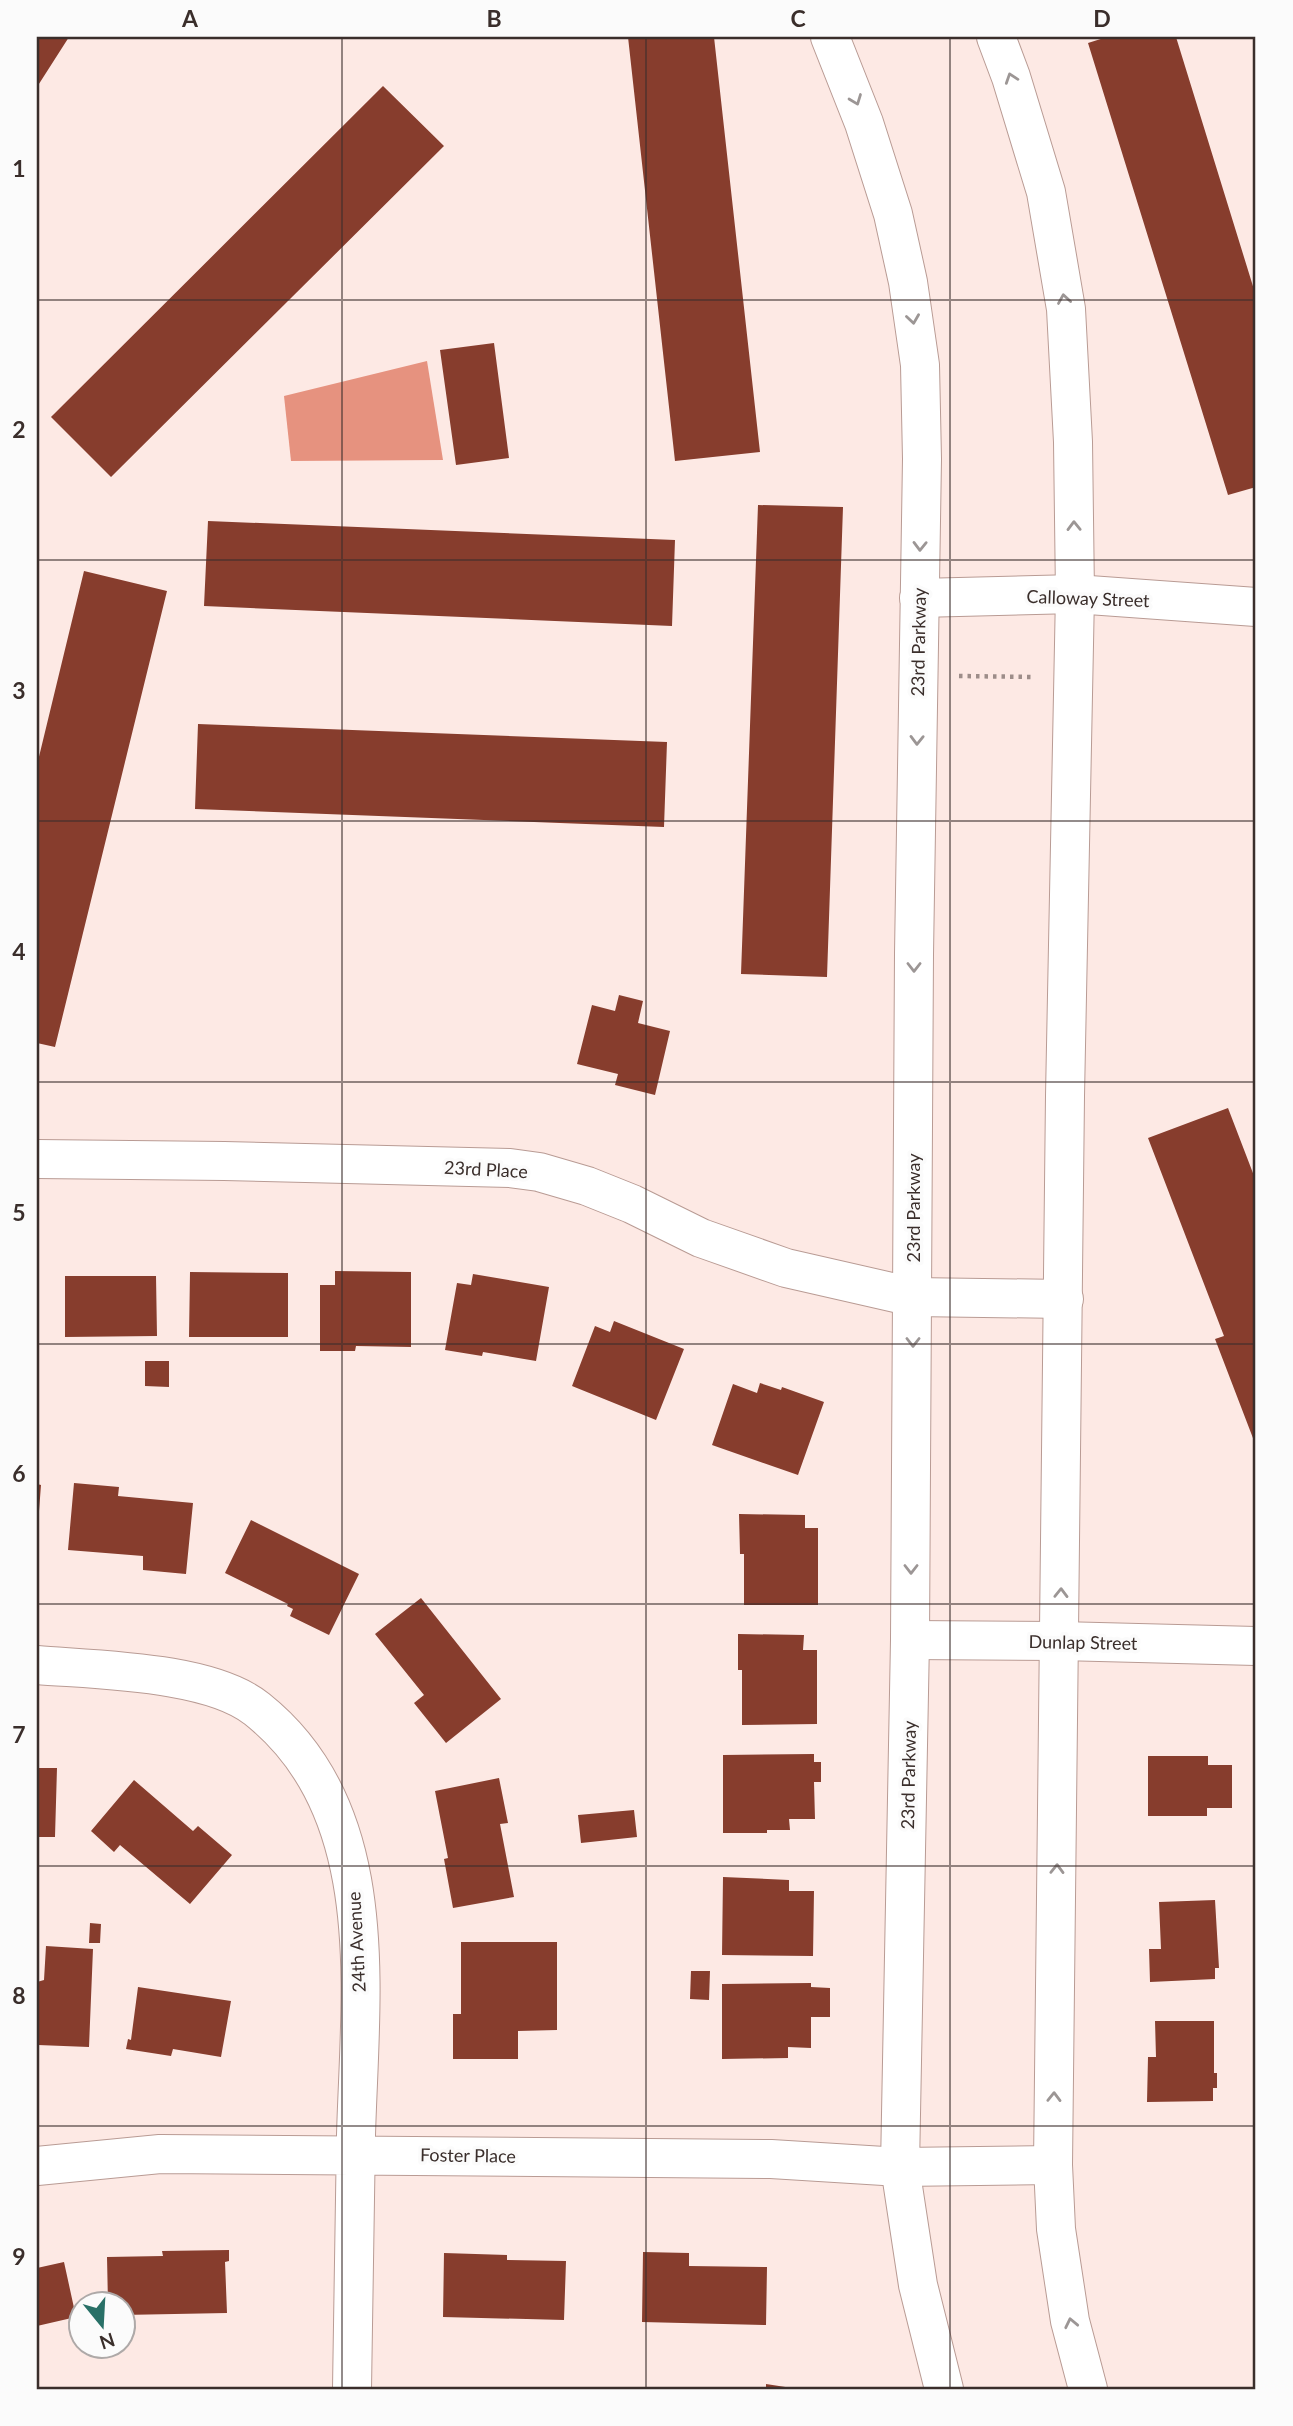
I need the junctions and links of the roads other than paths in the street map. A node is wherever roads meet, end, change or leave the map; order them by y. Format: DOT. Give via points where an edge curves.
graph roads {
  1 [pos="830,37"];
  2 [pos="996,37"];
  3 [pos="1075,594"];
  4 [pos="919,598"];
  5 [pos="1256,607"];
  6 [pos="37,1159"];
  7 [pos="913,1297"];
  8 [pos="1064,1299"];
  9 [pos="910,1640"];
  10 [pos="1060,1641"];
  11 [pos="1256,1646"];
  12 [pos="37,1665"];
  13 [pos="355,2154"];
  14 [pos="1053,2165"];
  15 [pos="37,2166"];
  16 [pos="900,2167"];
  17 [pos="352,2389"];
  18 [pos="944,2389"];
  19 [pos="1088,2389"];
  1 -- 4 [label="street, 23rd Parkway, one-way" via="893,214 908,282 920,378"];
  3 -- 2 [label="street, one-way" via="1066,309 1046,192"];
  3 -- 4 [label="street, Calloway Street"];
  3 -- 5 [label="street, Calloway Street"];
  3 -- 8 [label="street"];
  4 -- 7 [label="street, 23rd Parkway, one-way"];
  6 -- 7 [label="street, 23rd Place" via="539,1172 632,1204 769,1264"];
  7 -- 8 [label="street, 23rd Place"];
  7 -- 9 [label="street, 23rd Parkway, one-way"];
  10 -- 8 [label="street, one-way"];
  9 -- 10 [label="street, Dunlap Street"];
  9 -- 16 [label="street, 23rd Parkway"];
  10 -- 11 [label="street, Dunlap Street"];
  14 -- 10 [label="street, one-way"];
  12 -- 13 [label="street, 24th Avenue" via="187,1680 225,1691 257,1709 307,1762 335,1816 358,1919"];
  13 -- 15 [label="street, Foster Place" via="160,2154"];
  13 -- 16 [label="street, Foster Place" via="771,2159"];
  13 -- 17 [label="street, 24th Avenue"];
  14 -- 16 [label="street, Foster Place"];
  19 -- 14 [label="street, one-way" via="1068,2308 1056,2229"];
  16 -- 18 [label="street, 23rd Parkway" via="918,2285"];
}
